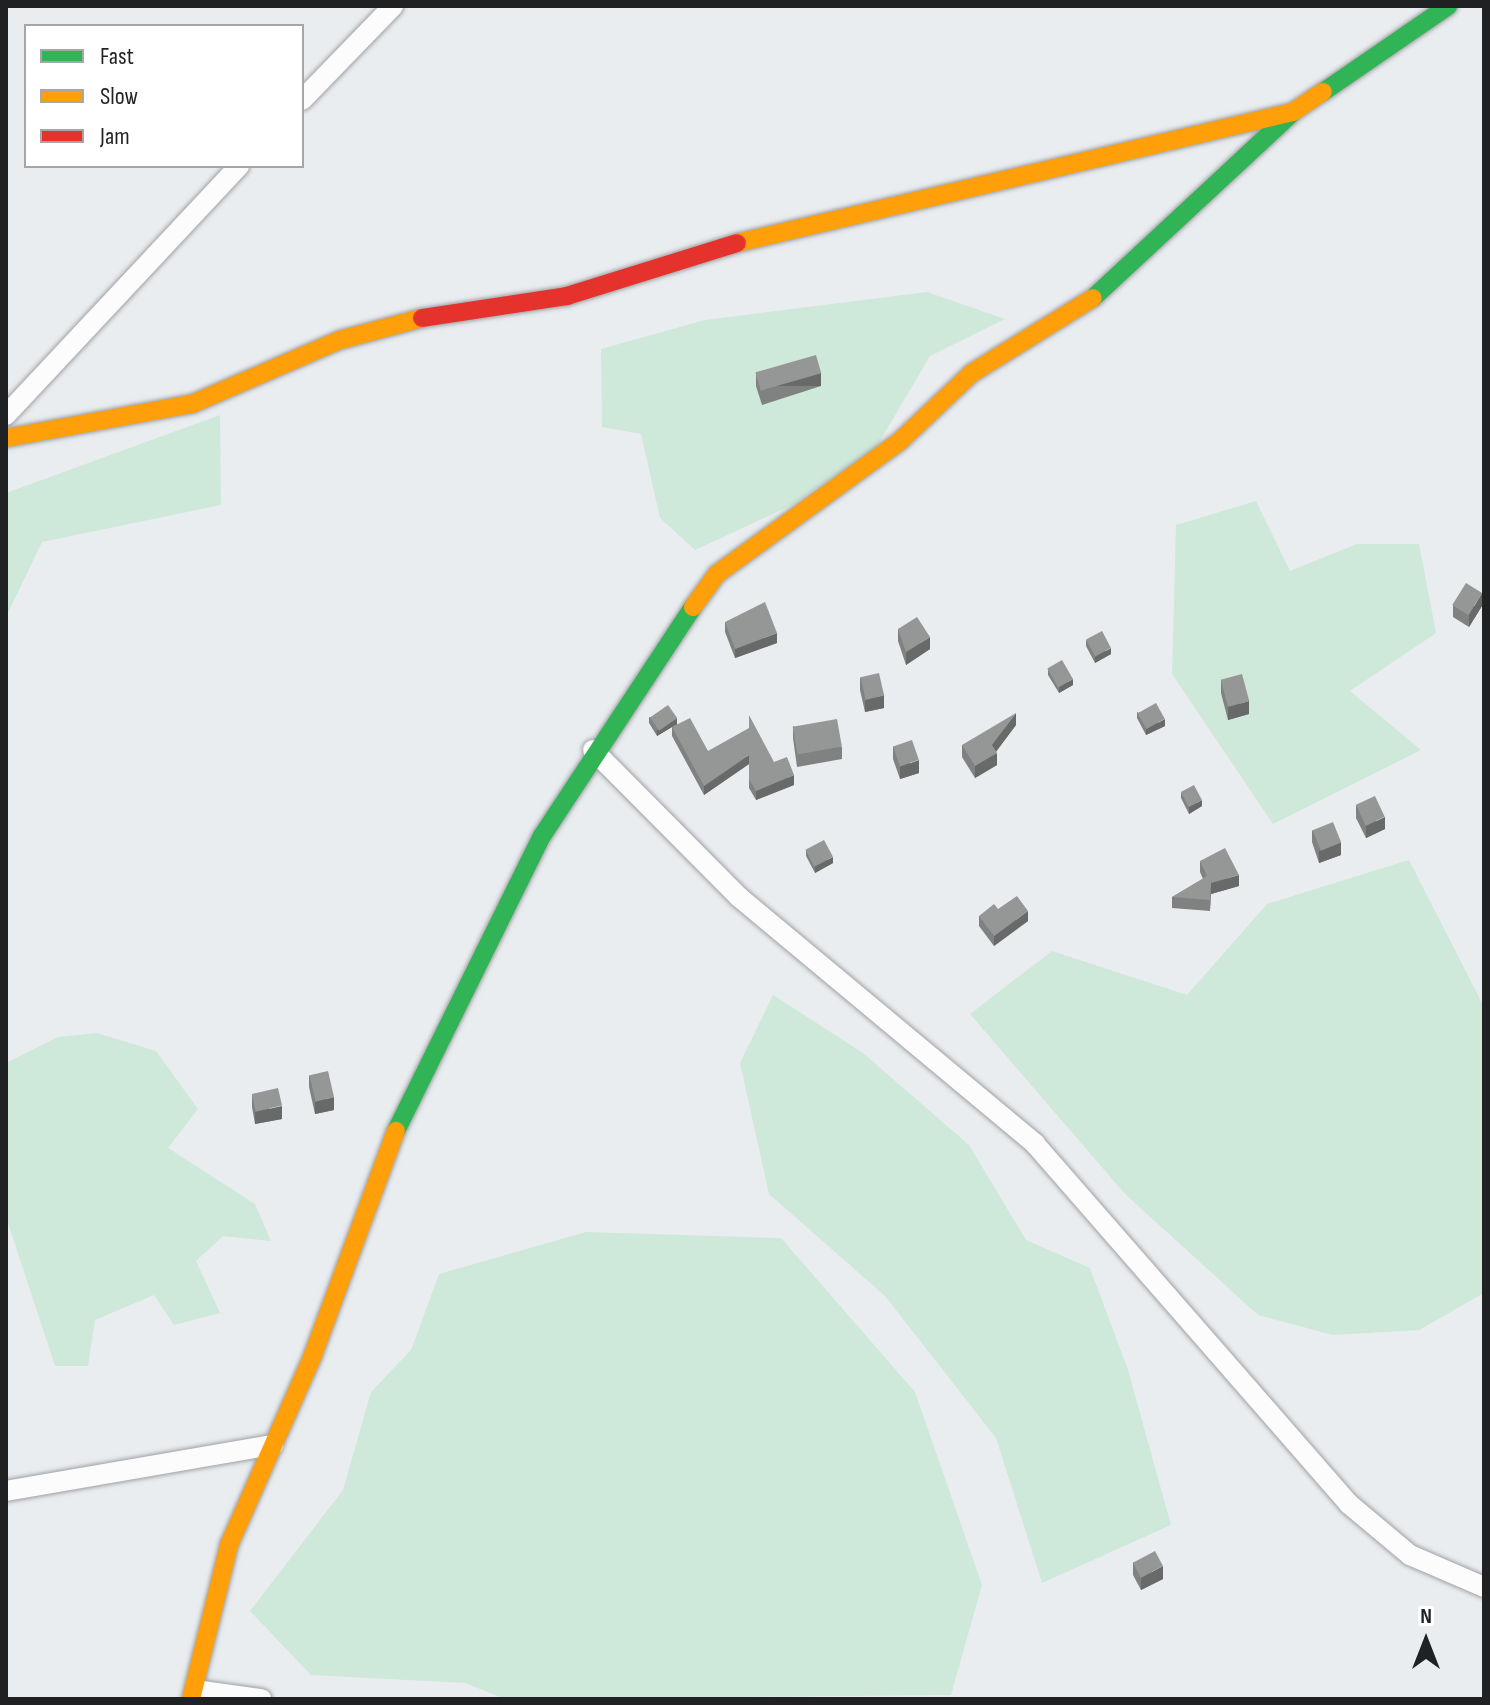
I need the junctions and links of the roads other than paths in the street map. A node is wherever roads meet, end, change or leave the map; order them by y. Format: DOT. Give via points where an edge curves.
graph roads {
  1 [pos="393,6"];
  2 [pos="1448,6"];
  3 [pos="304,98"];
  4 [pos="1293,112"];
  5 [pos="237,168"];
  6 [pos="6,415"];
  7 [pos="6,438"];
  8 [pos="593,750"];
  9 [pos="273,1445"];
  10 [pos="6,1491"];
  11 [pos="1484,1587"];
  12 [pos="193,1694"];
  13 [pos="261,1699"];
  1 -- 3 [label="street"];
  2 -- 4 [label="street"];
  4 -- 7 [label="street" via="786,228 567,296 403,321 340,340 192,404"];
  4 -- 8 [label="street" via="1077,313 972,373 900,441 717,574"];
  5 -- 6 [label="street"];
  8 -- 9 [label="street" via="409,1094"];
  8 -- 11 [label="street" via="739,897 1035,1144 1349,1504 1410,1555"];
  9 -- 10 [label="street"];
  9 -- 12 [label="street" via="229,1545"];
  12 -- 13 [label="street"];
}
